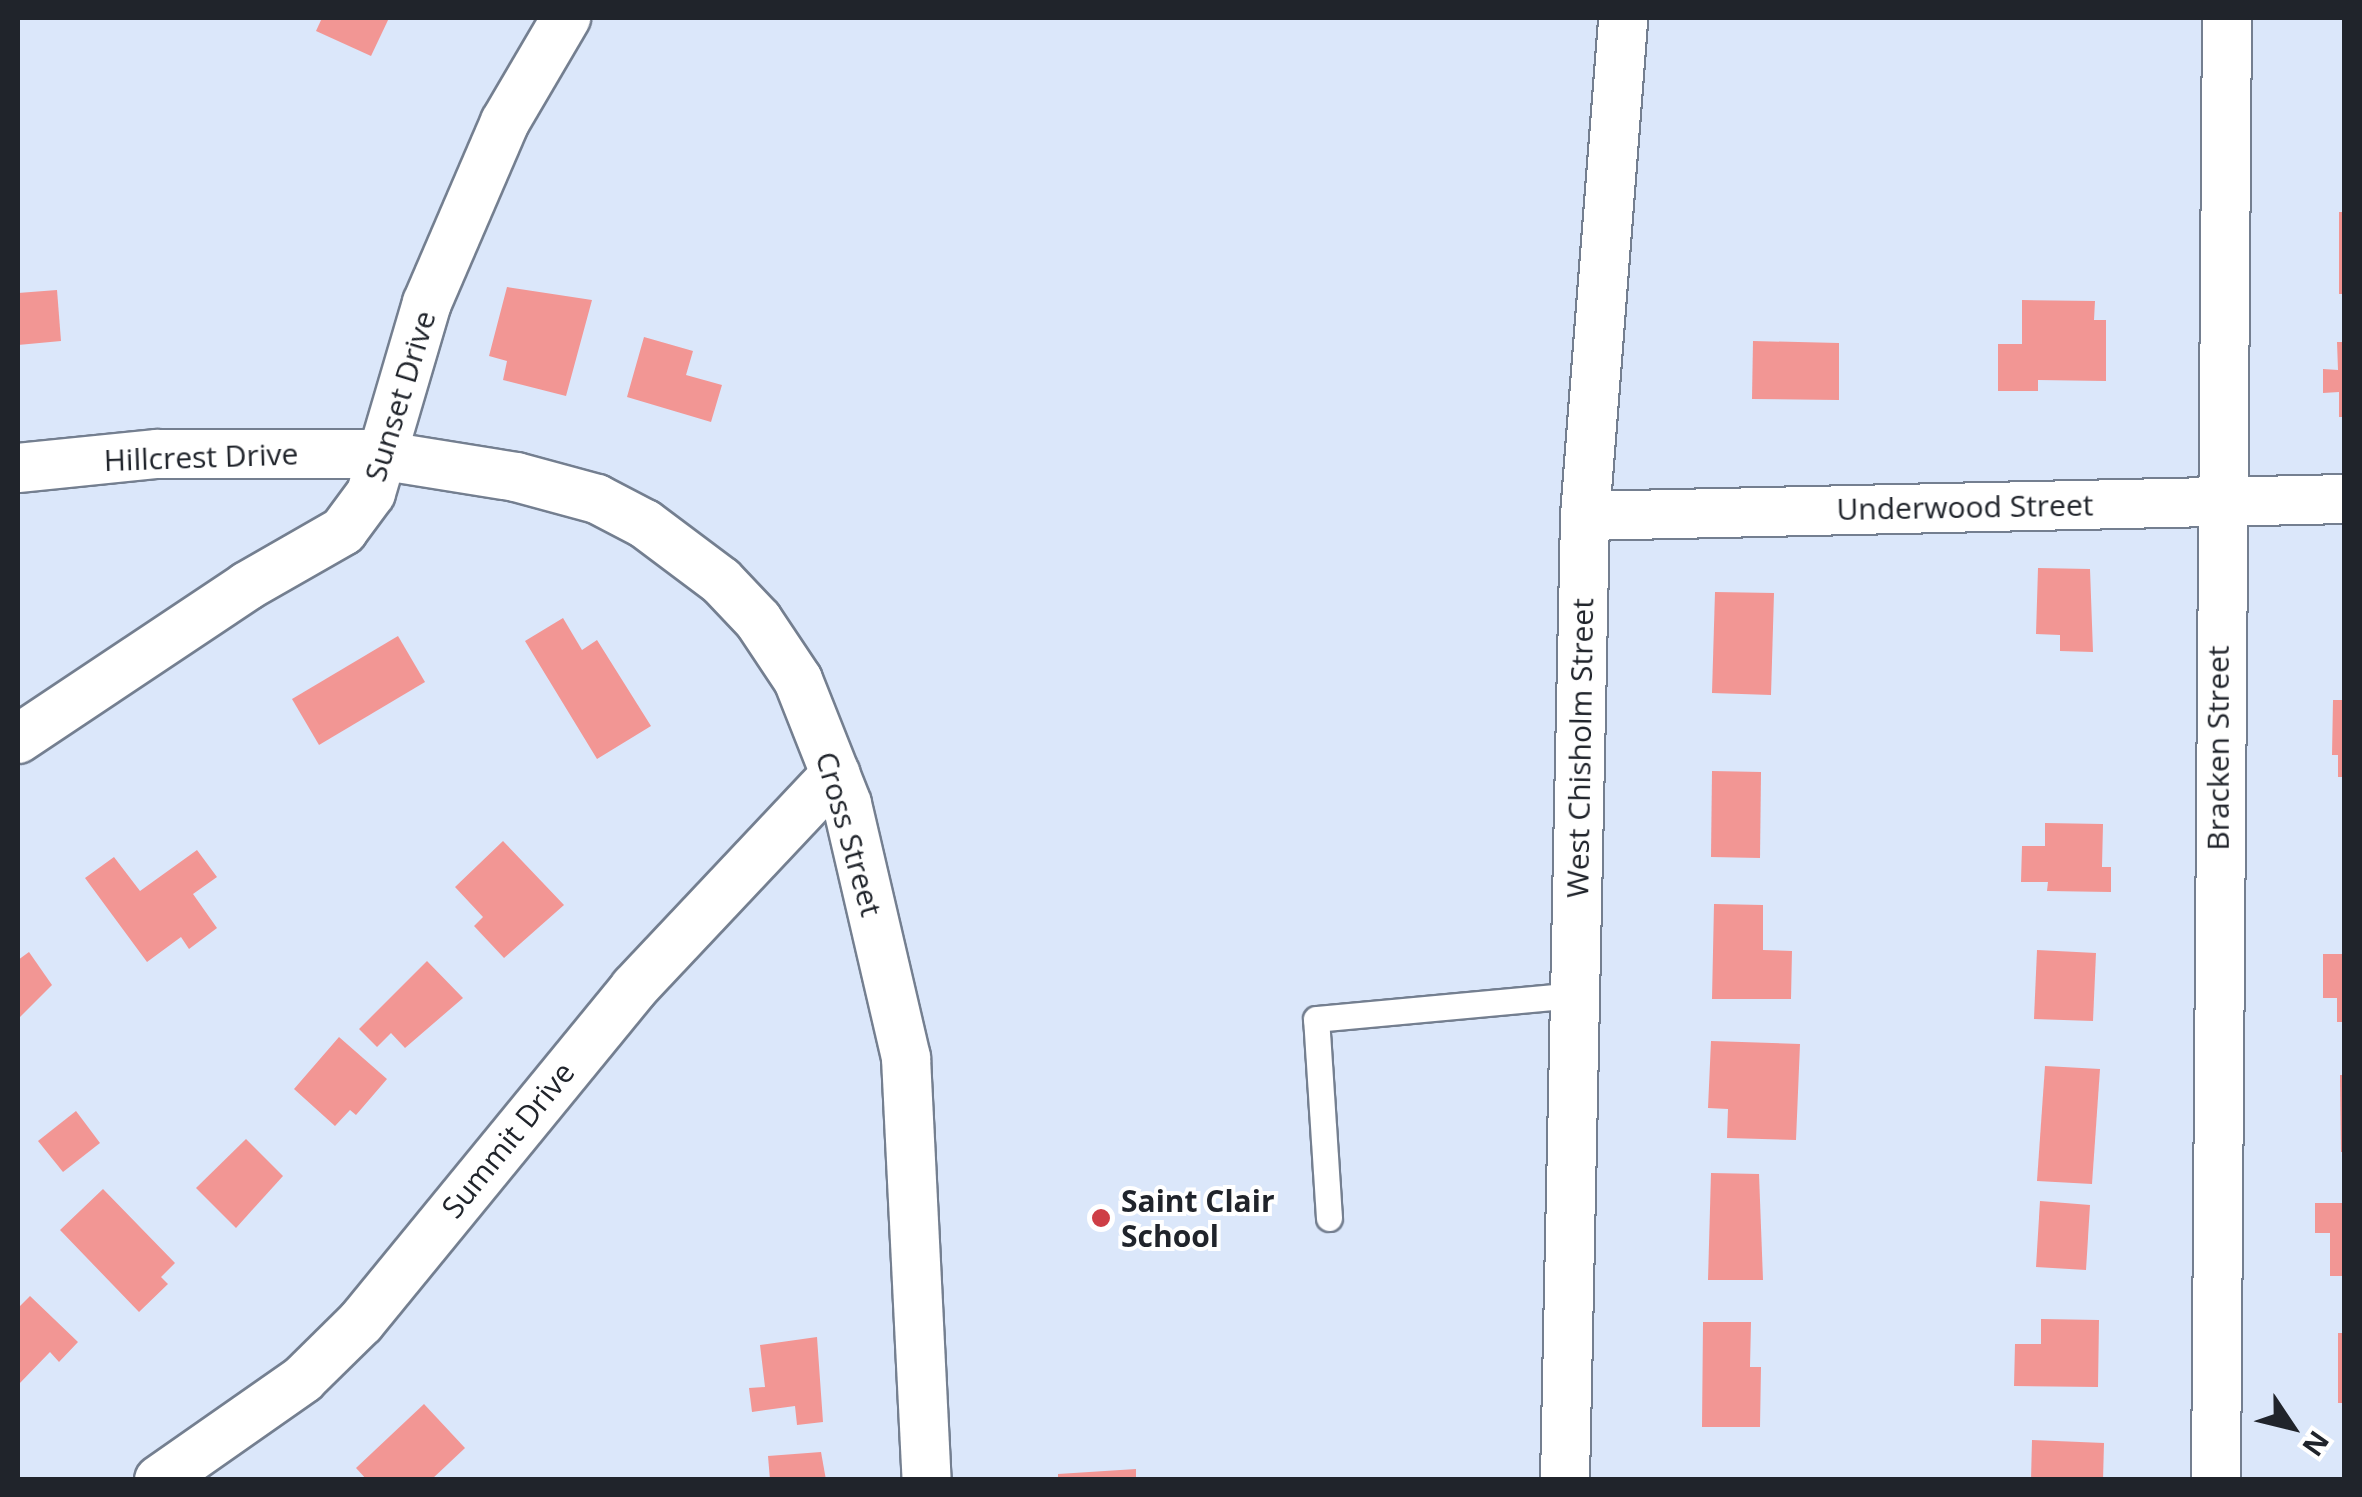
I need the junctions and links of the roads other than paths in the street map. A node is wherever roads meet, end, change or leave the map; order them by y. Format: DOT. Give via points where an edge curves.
graph roads {
  1 [pos="566,18"];
  2 [pos="1623,18"];
  3 [pos="2227,18"];
  4 [pos="386,455"];
  5 [pos="18,468"];
  6 [pos="2344,499"];
  7 [pos="2219,501"];
  8 [pos="1585,516"];
  9 [pos="18,739"];
  10 [pos="836,774"];
  11 [pos="1575,994"];
  12 [pos="1328,1218"];
  13 [pos="159,1480"];
  14 [pos="927,1480"];
  15 [pos="1565,1480"];
  16 [pos="2216,1480"];
  1 -- 4 [label="street, Sunset Drive" via="505,122 427,303"];
  2 -- 8 [label="street, West Chisholm Street"];
  3 -- 7 [label="street, Bracken Street"];
  4 -- 5 [label="street, Hillcrest Drive" via="157,454"];
  4 -- 9 [label="street, Sunset Drive" via="371,493 343,531 247,586"];
  4 -- 10 [label="street, Cross Street" via="596,499 675,544 722,581 779,648"];
  6 -- 7 [label="street, Underwood Street"];
  7 -- 8 [label="street, Underwood Street"];
  7 -- 16 [label="street, Bracken Street"];
  8 -- 11 [label="street, West Chisholm Street"];
  10 -- 13 [label="street, Summit Drive" via="634,988 361,1322 303,1379"];
  10 -- 14 [label="street, Cross Street" via="906,1058"];
  11 -- 12 [label="lane" via="1316,1020"];
  11 -- 15 [label="street, West Chisholm Street"];
}
